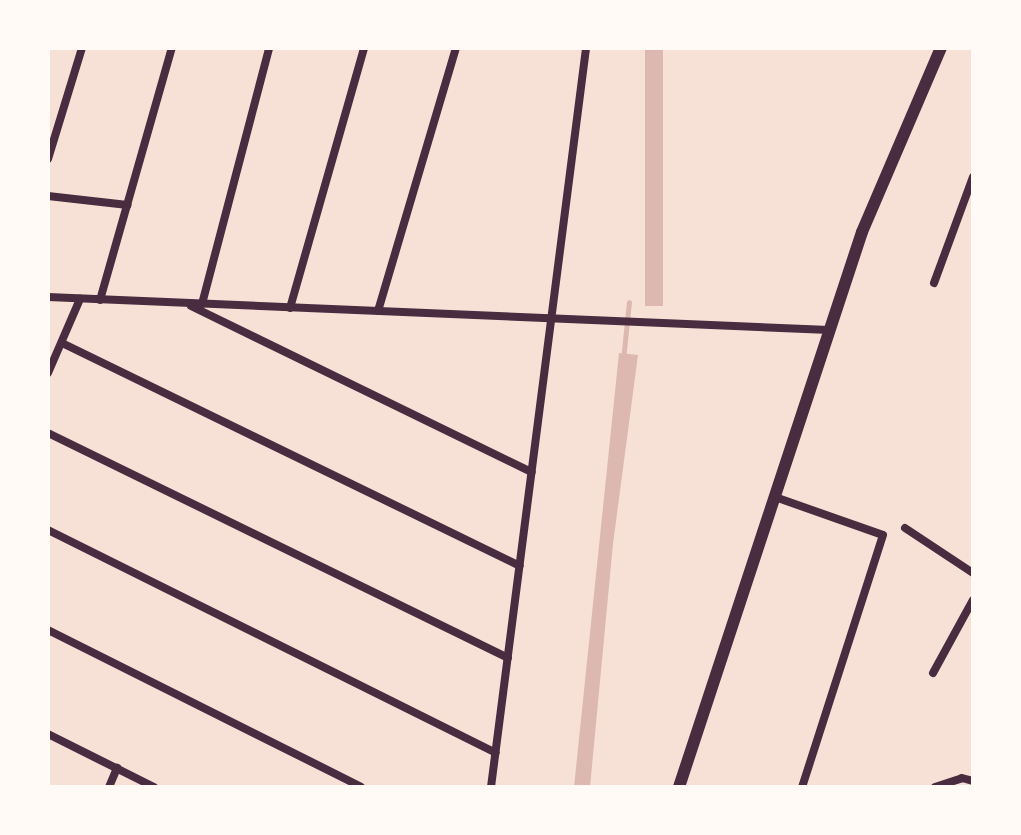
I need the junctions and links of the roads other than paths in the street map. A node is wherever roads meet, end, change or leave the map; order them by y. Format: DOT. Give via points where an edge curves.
graph roads {
  1 [pos="82,48"];
  2 [pos="172,48"];
  3 [pos="269,48"];
  4 [pos="364,48"];
  5 [pos="456,48"];
  6 [pos="573,48"];
  7 [pos="941,48"];
  8 [pos="586,50"];
  9 [pos="48,159"];
  10 [pos="973,177"];
  11 [pos="48,196"];
  12 [pos="127,205"];
  13 [pos="934,283"];
  14 [pos="48,297"];
  15 [pos="80,299"];
  16 [pos="100,300"];
  17 [pos="187,304"];
  18 [pos="202,304"];
  19 [pos="290,308"];
  20 [pos="378,311"];
  21 [pos="552,319"];
  22 [pos="829,330"];
  23 [pos="62,343"];
  24 [pos="48,373"];
  25 [pos="48,433"];
  26 [pos="532,472"];
  27 [pos="775,497"];
  28 [pos="905,528"];
  29 [pos="48,530"];
  30 [pos="520,566"];
  31 [pos="973,573"];
  32 [pos="973,600"];
  33 [pos="48,630"];
  34 [pos="508,658"];
  35 [pos="933,673"];
  36 [pos="48,734"];
  37 [pos="496,753"];
  38 [pos="117,768"];
  39 [pos="973,781"];
  40 [pos="109,787"];
  41 [pos="154,787"];
  42 [pos="361,787"];
  43 [pos="491,787"];
  44 [pos="679,787"];
  45 [pos="802,787"];
  46 [pos="935,787"];
  1 -- 9 [label="street"];
  2 -- 12 [label="street"];
  3 -- 18 [label="street"];
  4 -- 19 [label="street"];
  5 -- 20 [label="street"];
  6 -- 8 [label="street"];
  7 -- 22 [label="street" via="862,232"];
  8 -- 21 [label="street"];
  10 -- 13 [label="street"];
  11 -- 12 [label="street"];
  12 -- 16 [label="street"];
  14 -- 15 [label="street"];
  15 -- 16 [label="street"];
  15 -- 23 [label="street"];
  16 -- 17 [label="street"];
  17 -- 18 [label="street"];
  17 -- 26 [label="street"];
  18 -- 19 [label="street"];
  19 -- 20 [label="street"];
  20 -- 21 [label="street"];
  21 -- 22 [label="street"];
  21 -- 26 [label="street"];
  22 -- 27 [label="street"];
  23 -- 24 [label="street"];
  23 -- 30 [label="street"];
  25 -- 34 [label="street"];
  26 -- 30 [label="street"];
  27 -- 44 [label="street"];
  27 -- 45 [label="street" via="883,535"];
  28 -- 31 [label="street"];
  29 -- 37 [label="street"];
  30 -- 34 [label="street"];
  32 -- 35 [label="street"];
  33 -- 42 [label="street"];
  34 -- 37 [label="street"];
  36 -- 38 [label="street"];
  37 -- 43 [label="street"];
  38 -- 40 [label="street"];
  38 -- 41 [label="street"];
  39 -- 46 [label="street" via="962,778"];
}
